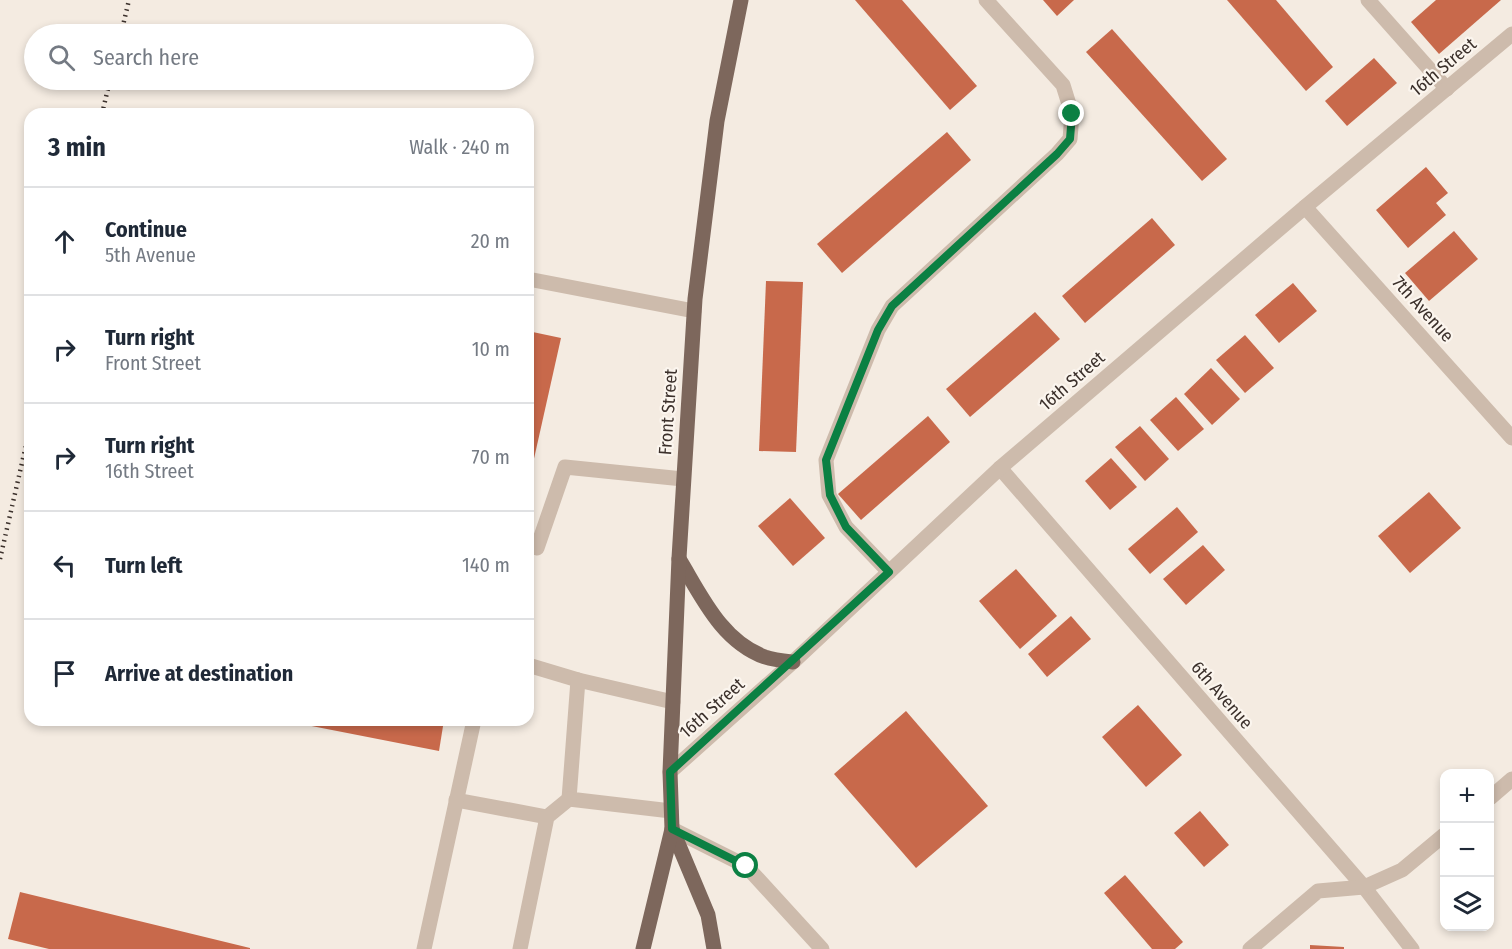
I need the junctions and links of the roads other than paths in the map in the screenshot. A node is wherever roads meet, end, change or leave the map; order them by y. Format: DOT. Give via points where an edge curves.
graph roads {
  1 [pos="741,0"];
  2 [pos="986,0"];
  3 [pos="1368,0"];
  4 [pos="1512,34"];
  5 [pos="1447,90"];
  6 [pos="1305,207"];
  7 [pos="534,280"];
  8 [pos="694,311"];
  9 [pos="1512,438"];
  10 [pos="1000,468"];
  11 [pos="683,479"];
  12 [pos="534,548"];
  13 [pos="679,558"];
  14 [pos="889,572"];
  15 [pos="793,662"];
  16 [pos="534,667"];
  17 [pos="579,680"];
  18 [pos="673,702"];
  19 [pos="473,726"];
  20 [pos="670,772"];
  21 [pos="1512,779"];
  22 [pos="1494,795"];
  23 [pos="569,799"];
  24 [pos="456,800"];
  25 [pos="671,811"];
  26 [pos="547,817"];
  27 [pos="672,829"];
  28 [pos="1440,838"];
  29 [pos="1364,887"];
  30 [pos="424,949"];
  31 [pos="520,949"];
  32 [pos="643,949"];
  33 [pos="714,949"];
  34 [pos="822,949"];
  35 [pos="1250,949"];
  36 [pos="1412,949"];
  1 -- 8 [label="main road, Front Street" via="717,121"];
  2 -- 14 [label="street" via="1063,86 1072,114 1070,139 892,306 878,330 826,460 830,495 846,527"];
  3 -- 5 [label="street"];
  4 -- 5 [label="street, 16th Street"];
  5 -- 6 [label="street, 16th Street"];
  6 -- 9 [label="street, 7th Avenue"];
  6 -- 10 [label="street, 16th Street"];
  7 -- 8 [label="street"];
  8 -- 11 [label="main road, Front Street"];
  10 -- 14 [label="street, 16th Street"];
  10 -- 29 [label="street, 6th Avenue"];
  11 -- 12 [label="street" via="565,466 537,549"];
  11 -- 13 [label="main road, Front Street"];
  13 -- 15 [label="main road" via="728,633 765,657"];
  13 -- 18 [label="main road, Front Street"];
  14 -- 15 [label="street, 16th Street"];
  15 -- 20 [label="street, 16th Street"];
  16 -- 17 [label="street"];
  17 -- 18 [label="street"];
  17 -- 23 [label="street"];
  18 -- 20 [label="main road, Front Street"];
  19 -- 24 [label="street"];
  20 -- 25 [label="main road, Front Street"];
  21 -- 22 [label="street"];
  23 -- 25 [label="street"];
  23 -- 26 [label="street"];
  24 -- 26 [label="street"];
  24 -- 30 [label="street"];
  25 -- 27 [label="main road, Front Street"];
  26 -- 31 [label="street"];
  27 -- 32 [label="main road, Front Street"];
  27 -- 33 [label="main road, Front Street" via="708,915"];
  27 -- 34 [label="street" via="746,866"];
  28 -- 29 [label="street" via="1402,870"];
  29 -- 35 [label="street" via="1318,891"];
  29 -- 36 [label="street, 6th Avenue"];
}
